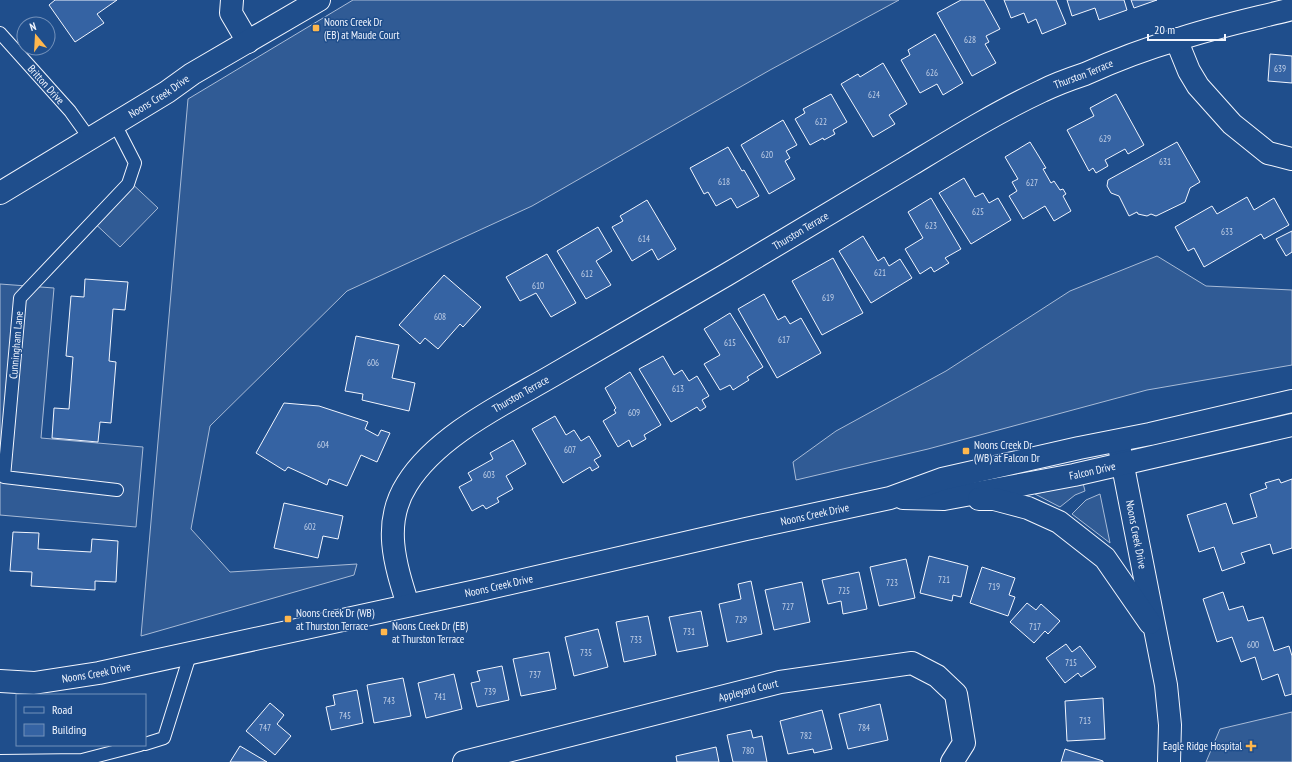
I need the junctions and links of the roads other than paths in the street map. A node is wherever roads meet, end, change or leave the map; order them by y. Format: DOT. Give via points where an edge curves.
graph roads {
  1 [pos="232,0"];
  2 [pos="319,0"];
  3 [pos="1292,9"];
  4 [pos="0,33"];
  5 [pos="1176,40"];
  6 [pos="248,42"];
  7 [pos="115,124"];
  8 [pos="90,139"];
  9 [pos="1292,159"];
  10 [pos="0,193"];
  11 [pos="1292,401"];
  12 [pos="1292,425"];
  13 [pos="1118,440"];
  14 [pos="1122,465"];
  15 [pos="117,490"];
  16 [pos="890,498"];
  17 [pos="944,499"];
  18 [pos="408,605"];
  19 [pos="1155,629"];
  20 [pos="191,652"];
  21 [pos="0,681"];
  22 [pos="146,744"];
  23 [pos="136,746"];
  24 [pos="0,761"];
  25 [pos="82,761"];
  26 [pos="464,762"];
  27 [pos="952,762"];
  28 [pos="1169,762"];
  1 -- 6 [label="street" via="231,13"];
  2 -- 6 [label="street, Noons Creek Drive"];
  3 -- 5 [label="street, Thurston Terrace"];
  4 -- 8 [label="lane, Britton Drive" via="70,111"];
  5 -- 9 [label="street" via="1198,86 1232,124 1268,153"];
  5 -- 18 [label="street, Thurston Terrace" via="1043,90 971,129 475,421 436,450 421,465 397,501 392,529 398,574"];
  6 -- 7 [label="street, Noons Creek Drive" via="192,74"];
  7 -- 8 [label="street, Noons Creek Drive"];
  7 -- 15 [label="lane, Cunningham Lane" via="135,163 128,184 20,298 4,477"];
  8 -- 10 [label="street, Noons Creek Drive"];
  11 -- 13 [label="street"];
  12 -- 14 [label="street, Falcon Drive"];
  13 -- 14 [label="street, Noons Creek Drive"];
  13 -- 16 [label="street, Noons Creek Drive" via="942,479"];
  14 -- 17 [label="street, Falcon Drive"];
  14 -- 19 [label="street, Noons Creek Drive"];
  16 -- 17 [label="street, Falcon Drive"];
  16 -- 18 [label="street, Noons Creek Drive"];
  17 -- 19 [label="street" via="994,499 1028,508 1059,522 1105,558"];
  18 -- 20 [label="street, Noons Creek Drive"];
  19 -- 28 [label="street, Noons Creek Drive" via="1166,685 1170,725"];
  20 -- 21 [label="street, Noons Creek Drive" via="99,673 34,683"];
  20 -- 22 [label="lane" via="164,738"];
  23 -- 25 [label="lane"];
  24 -- 25 [label="lane"];
  26 -- 27 [label="street, Appleyard Court" via="780,682 912,663 937,676 956,694 964,743"];
}
